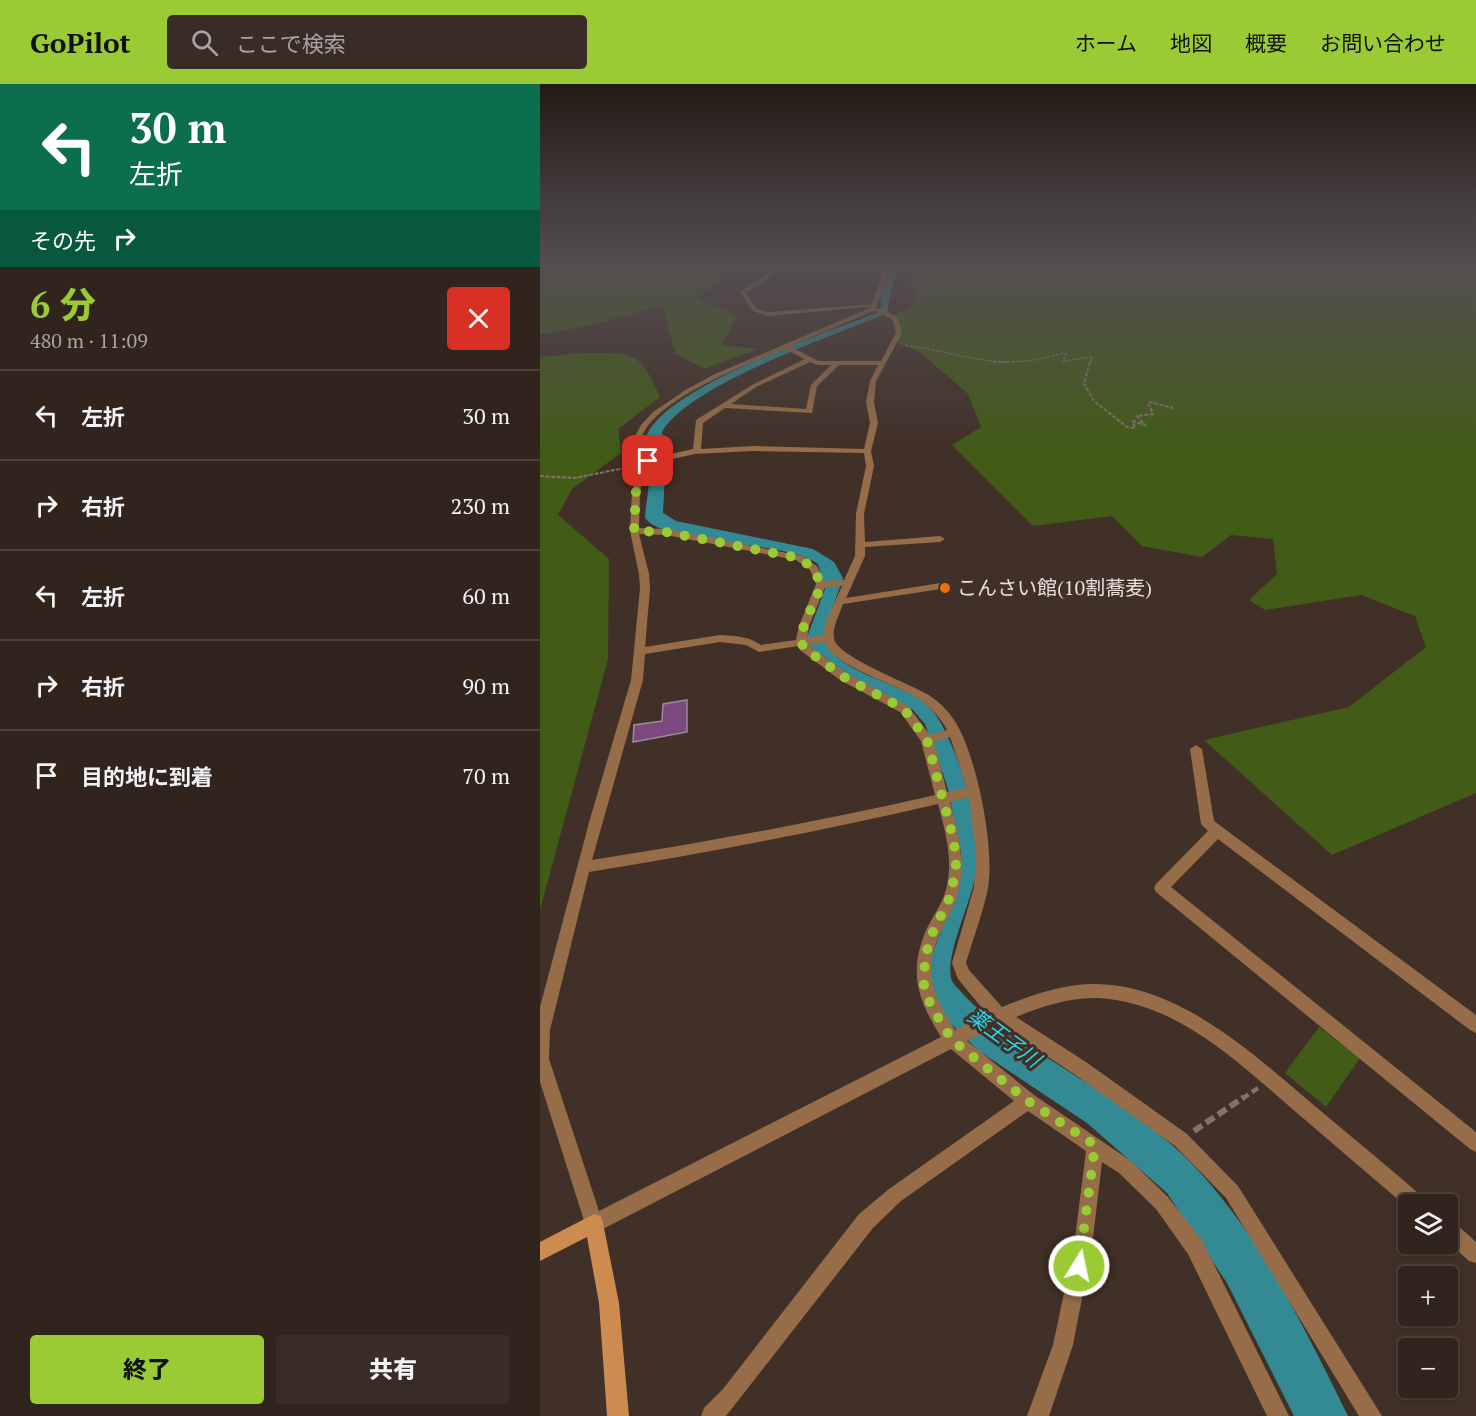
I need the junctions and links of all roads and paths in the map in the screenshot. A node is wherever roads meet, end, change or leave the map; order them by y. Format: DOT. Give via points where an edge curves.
graph roads {
  1 [pos="832,326"];
  2 [pos="899,326"];
  3 [pos="895,345"];
  4 [pos="784,346"];
  5 [pos="811,359"];
  6 [pos="882,363"];
  7 [pos="836,364"];
  8 [pos="723,406"];
  9 [pos="1173,408"];
  10 [pos="867,451"];
  11 [pos="697,452"];
  12 [pos="645,462"];
  13 [pos="540,476"];
  14 [pos="634,531"];
  15 [pos="940,539"];
  16 [pos="861,545"];
  17 [pos="848,583"];
  18 [pos="821,584"];
  19 [pos="947,585"];
  20 [pos="839,602"];
  21 [pos="828,638"];
  22 [pos="800,643"];
  23 [pos="640,651"];
  24 [pos="859,666"];
  25 [pos="844,677"];
  26 [pos="953,732"];
  27 [pos="927,740"];
  28 [pos="1197,749"];
  29 [pos="974,791"];
  30 [pos="943,798"];
  31 [pos="1216,832"];
  32 [pos="585,867"];
  33 [pos="1000,1016"];
  34 [pos="1476,1025"];
  35 [pos="952,1040"];
  36 [pos="1270,1079"];
  37 [pos="1028,1101"];
  38 [pos="1181,1140"];
  39 [pos="1476,1143"];
  40 [pos="1095,1145"];
  41 [pos="1406,1194"];
  42 [pos="594,1223"];
  43 [pos="1458,1239"];
  44 [pos="540,1252"];
  45 [pos="1476,1254"];
  46 [pos="618,1416"];
  47 [pos="712,1416"];
  48 [pos="1038,1416"];
  49 [pos="1278,1416"];
  50 [pos="1371,1416"];
  1 -- 4 [label="street"];
  2 -- 3 [label="street"];
  3 -- 6 [label="street"];
  3 -- 9 [label="path" via="996,363 1038,361 1063,353 1063,361 1092,357 1084,384 1094,401 1126,427 1135,428 1133,421 1145,425 1137,416 1154,414 1150,402"];
  4 -- 5 [label="street"];
  4 -- 12 [label="street" via="717,375 656,414 638,438 637,446"];
  5 -- 7 [label="street"];
  5 -- 8 [label="street" via="754,386"];
  6 -- 7 [label="street"];
  6 -- 10 [label="street" via="873,381 870,402 874,423"];
  7 -- 8 [label="street" via="814,385 809,411"];
  8 -- 11 [label="street" via="699,422"];
  10 -- 11 [label="street" via="807,452 772,447"];
  10 -- 16 [label="street" via="870,466 860,514"];
  11 -- 12 [label="street"];
  12 -- 13 [label="path" via="575,477"];
  12 -- 14 [label="street" via="636,491"];
  14 -- 18 [label="street" via="666,532 799,558 813,568"];
  14 -- 23 [label="street" via="645,589"];
  15 -- 16 [label="street"];
  16 -- 17 [label="street"];
  17 -- 18 [label="street"];
  17 -- 20 [label="street"];
  18 -- 22 [label="street" via="802,628"];
  19 -- 20 [label="street"];
  20 -- 21 [label="street"];
  21 -- 22 [label="street"];
  21 -- 24 [label="street" via="831,646"];
  22 -- 23 [label="street" via="759,649 755,644 715,638"];
  22 -- 25 [label="street"];
  23 -- 32 [label="street" via="637,680"];
  24 -- 25 [label="street"];
  24 -- 26 [label="street" via="921,695 935,706"];
  25 -- 27 [label="street" via="904,709"];
  26 -- 27 [label="street"];
  26 -- 29 [label="street"];
  27 -- 30 [label="street"];
  28 -- 31 [label="street" via="1208,824"];
  29 -- 30 [label="street"];
  29 -- 33 [label="street" via="983,852 981,887 960,963 963,974"];
  30 -- 32 [label="street" via="844,821"];
  30 -- 35 [label="street" via="956,866 951,895 925,957 924,985 931,1006"];
  31 -- 34 [label="street"];
  31 -- 39 [label="street" via="1161,888"];
  32 -- 42 [label="street" via="548,1000 541,1059"];
  33 -- 35 [label="street"];
  33 -- 36 [label="street" via="1051,996 1108,992 1139,998 1174,1011 1230,1044"];
  33 -- 38 [label="street"];
  35 -- 37 [label="street"];
  35 -- 42 [label="street"];
  36 -- 38 [label="path"];
  36 -- 41 [label="street"];
  37 -- 40 [label="street"];
  37 -- 47 [label="street" via="895,1195 867,1221"];
  38 -- 50 [label="street" via="1232,1192"];
  40 -- 48 [label="street" via="1083,1246 1063,1345"];
  40 -- 49 [label="street" via="1125,1167 1162,1203 1195,1247"];
  42 -- 44 [label="street"];
  42 -- 46 [label="street" via="609,1303"];
  43 -- 45 [label="street"];
}
